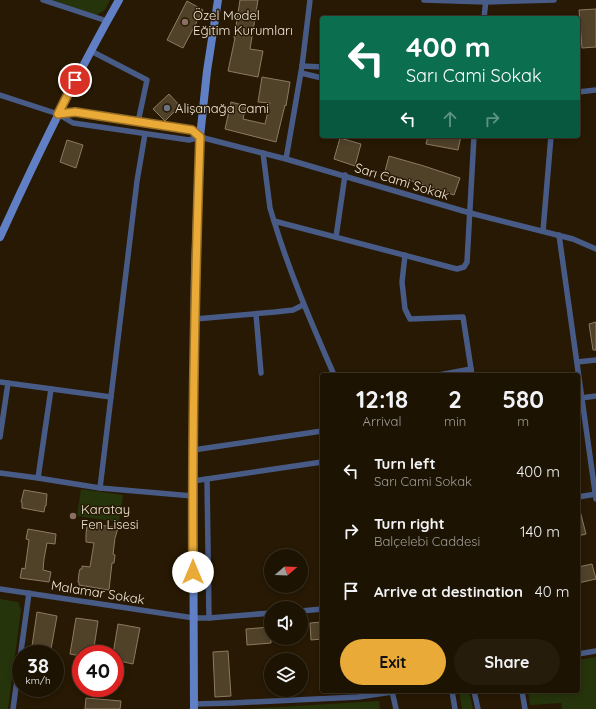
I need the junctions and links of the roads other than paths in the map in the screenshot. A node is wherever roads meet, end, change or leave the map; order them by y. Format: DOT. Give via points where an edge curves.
graph roads {
  1 [pos="43,0"];
  2 [pos="119,0"];
  3 [pos="218,0"];
  4 [pos="310,0"];
  5 [pos="424,0"];
  6 [pos="554,0"];
  7 [pos="486,1"];
  8 [pos="484,16"];
  9 [pos="107,21"];
  10 [pos="91,50"];
  11 [pos="302,66"];
  12 [pos="320,67"];
  13 [pos="301,73"];
  14 [pos="320,78"];
  15 [pos="596,90"];
  16 [pos="580,92"];
  17 [pos="0,95"];
  18 [pos="58,114"];
  19 [pos="138,122"];
  20 [pos="145,134"];
  21 [pos="200,137"];
  22 [pos="474,138"];
  23 [pos="551,138"];
  24 [pos="262,153"];
  25 [pos="286,159"];
  26 [pos="345,175"];
  27 [pos="470,213"];
  28 [pos="274,221"];
  29 [pos="544,231"];
  30 [pos="1,232"];
  31 [pos="558,235"];
  32 [pos="336,237"];
  33 [pos="596,249"];
  34 [pos="405,255"];
  35 [pos="304,305"];
  36 [pos="256,314"];
  37 [pos="195,319"];
  38 [pos="596,360"];
  39 [pos="577,362"];
  40 [pos="471,372"];
  41 [pos="261,373"];
  42 [pos="333,373"];
  43 [pos="460,373"];
  44 [pos="578,373"];
  45 [pos="0,382"];
  46 [pos="8,383"];
  47 [pos="51,389"];
  48 [pos="580,389"];
  49 [pos="596,396"];
  50 [pos="111,397"];
  51 [pos="581,398"];
  52 [pos="320,431"];
  53 [pos="0,437"];
  54 [pos="193,450"];
  55 [pos="320,462"];
  56 [pos="0,473"];
  57 [pos="38,478"];
  58 [pos="207,479"];
  59 [pos="193,481"];
  60 [pos="100,488"];
  61 [pos="193,496"];
  62 [pos="596,496"];
  63 [pos="580,498"];
  64 [pos="0,589"];
  65 [pos="29,593"];
  66 [pos="320,609"];
  67 [pos="308,610"];
  68 [pos="264,614"];
  69 [pos="194,618"];
  70 [pos="209,618"];
  71 [pos="596,652"];
  72 [pos="580,654"];
  73 [pos="385,693"];
  74 [pos="392,693"];
  75 [pos="452,693"];
  76 [pos="474,693"];
  77 [pos="522,693"];
  78 [pos="194,706"];
  79 [pos="13,709"];
  80 [pos="396,709"];
  81 [pos="455,709"];
  82 [pos="478,709"];
  83 [pos="525,709"];
  1 -- 9 [label="street"];
  2 -- 9 [label="street"];
  3 -- 21 [label="street"];
  4 -- 11 [label="street"];
  5 -- 7 [label="street"];
  6 -- 7 [label="street"];
  7 -- 8 [label="street"];
  9 -- 10 [label="street"];
  10 -- 18 [label="street"];
  10 -- 19 [label="street" via="146,80"];
  11 -- 12 [label="street"];
  11 -- 13 [label="street"];
  13 -- 14 [label="street"];
  13 -- 25 [label="street"];
  15 -- 16 [label="street"];
  17 -- 18 [label="street, Sarı Cami Sokak"];
  18 -- 19 [label="street, Sarı Cami Sokak" via="75,112"];
  18 -- 20 [label="street, Sarı Cami Sokak" via="72,123"];
  18 -- 30 [label="street"];
  19 -- 21 [label="street, Sarı Cami Sokak" via="192,130"];
  20 -- 21 [label="street, Sarı Cami Sokak" via="189,140"];
  20 -- 50 [label="street"];
  21 -- 24 [label="street, Sarı Cami Sokak"];
  21 -- 37 [label="street"];
  22 -- 27 [label="street"];
  23 -- 29 [label="street"];
  24 -- 25 [label="street, Sarı Cami Sokak"];
  24 -- 28 [label="street"];
  25 -- 26 [label="street, Sarı Cami Sokak"];
  26 -- 27 [label="street, Sarı Cami Sokak"];
  26 -- 32 [label="street"];
  27 -- 29 [label="street, Sarı Cami Sokak"];
  27 -- 34 [label="street" via="467,262 464,267 457,270"];
  28 -- 32 [label="street"];
  28 -- 35 [label="street"];
  29 -- 31 [label="street, Sarı Cami Sokak"];
  31 -- 33 [label="street, Sarı Cami Sokak"];
  31 -- 39 [label="street"];
  32 -- 34 [label="street"];
  34 -- 40 [label="street" via="402,282 405,309 410,319 463,317"];
  35 -- 36 [label="street" via="293,310"];
  35 -- 42 [label="street"];
  36 -- 37 [label="street"];
  36 -- 41 [label="street"];
  37 -- 54 [label="street"];
  38 -- 39 [label="street"];
  39 -- 44 [label="street"];
  40 -- 43 [label="street"];
  45 -- 46 [label="street"];
  46 -- 47 [label="street"];
  46 -- 53 [label="street"];
  47 -- 50 [label="street"];
  47 -- 57 [label="street"];
  48 -- 51 [label="street"];
  49 -- 51 [label="street"];
  50 -- 60 [label="street"];
  51 -- 62 [label="street"];
  52 -- 54 [label="street"];
  54 -- 59 [label="street"];
  55 -- 58 [label="street"];
  56 -- 57 [label="street"];
  57 -- 60 [label="street"];
  58 -- 59 [label="street"];
  58 -- 70 [label="street"];
  59 -- 61 [label="street"];
  60 -- 61 [label="street"];
  61 -- 69 [label="street"];
  62 -- 63 [label="street"];
  64 -- 65 [label="street, Malamar Sokak"];
  65 -- 69 [label="street, Malamar Sokak"];
  65 -- 79 [label="street"];
  66 -- 67 [label="street"];
  68 -- 70 [label="street, Malamar Sokak"];
  69 -- 70 [label="street, Malamar Sokak"];
  69 -- 78 [label="street"];
  71 -- 72 [label="street"];
  73 -- 78 [label="street" via="358,697"];
  74 -- 80 [label="street"];
  75 -- 81 [label="street"];
  76 -- 82 [label="street"];
  77 -- 83 [label="street"];
}
